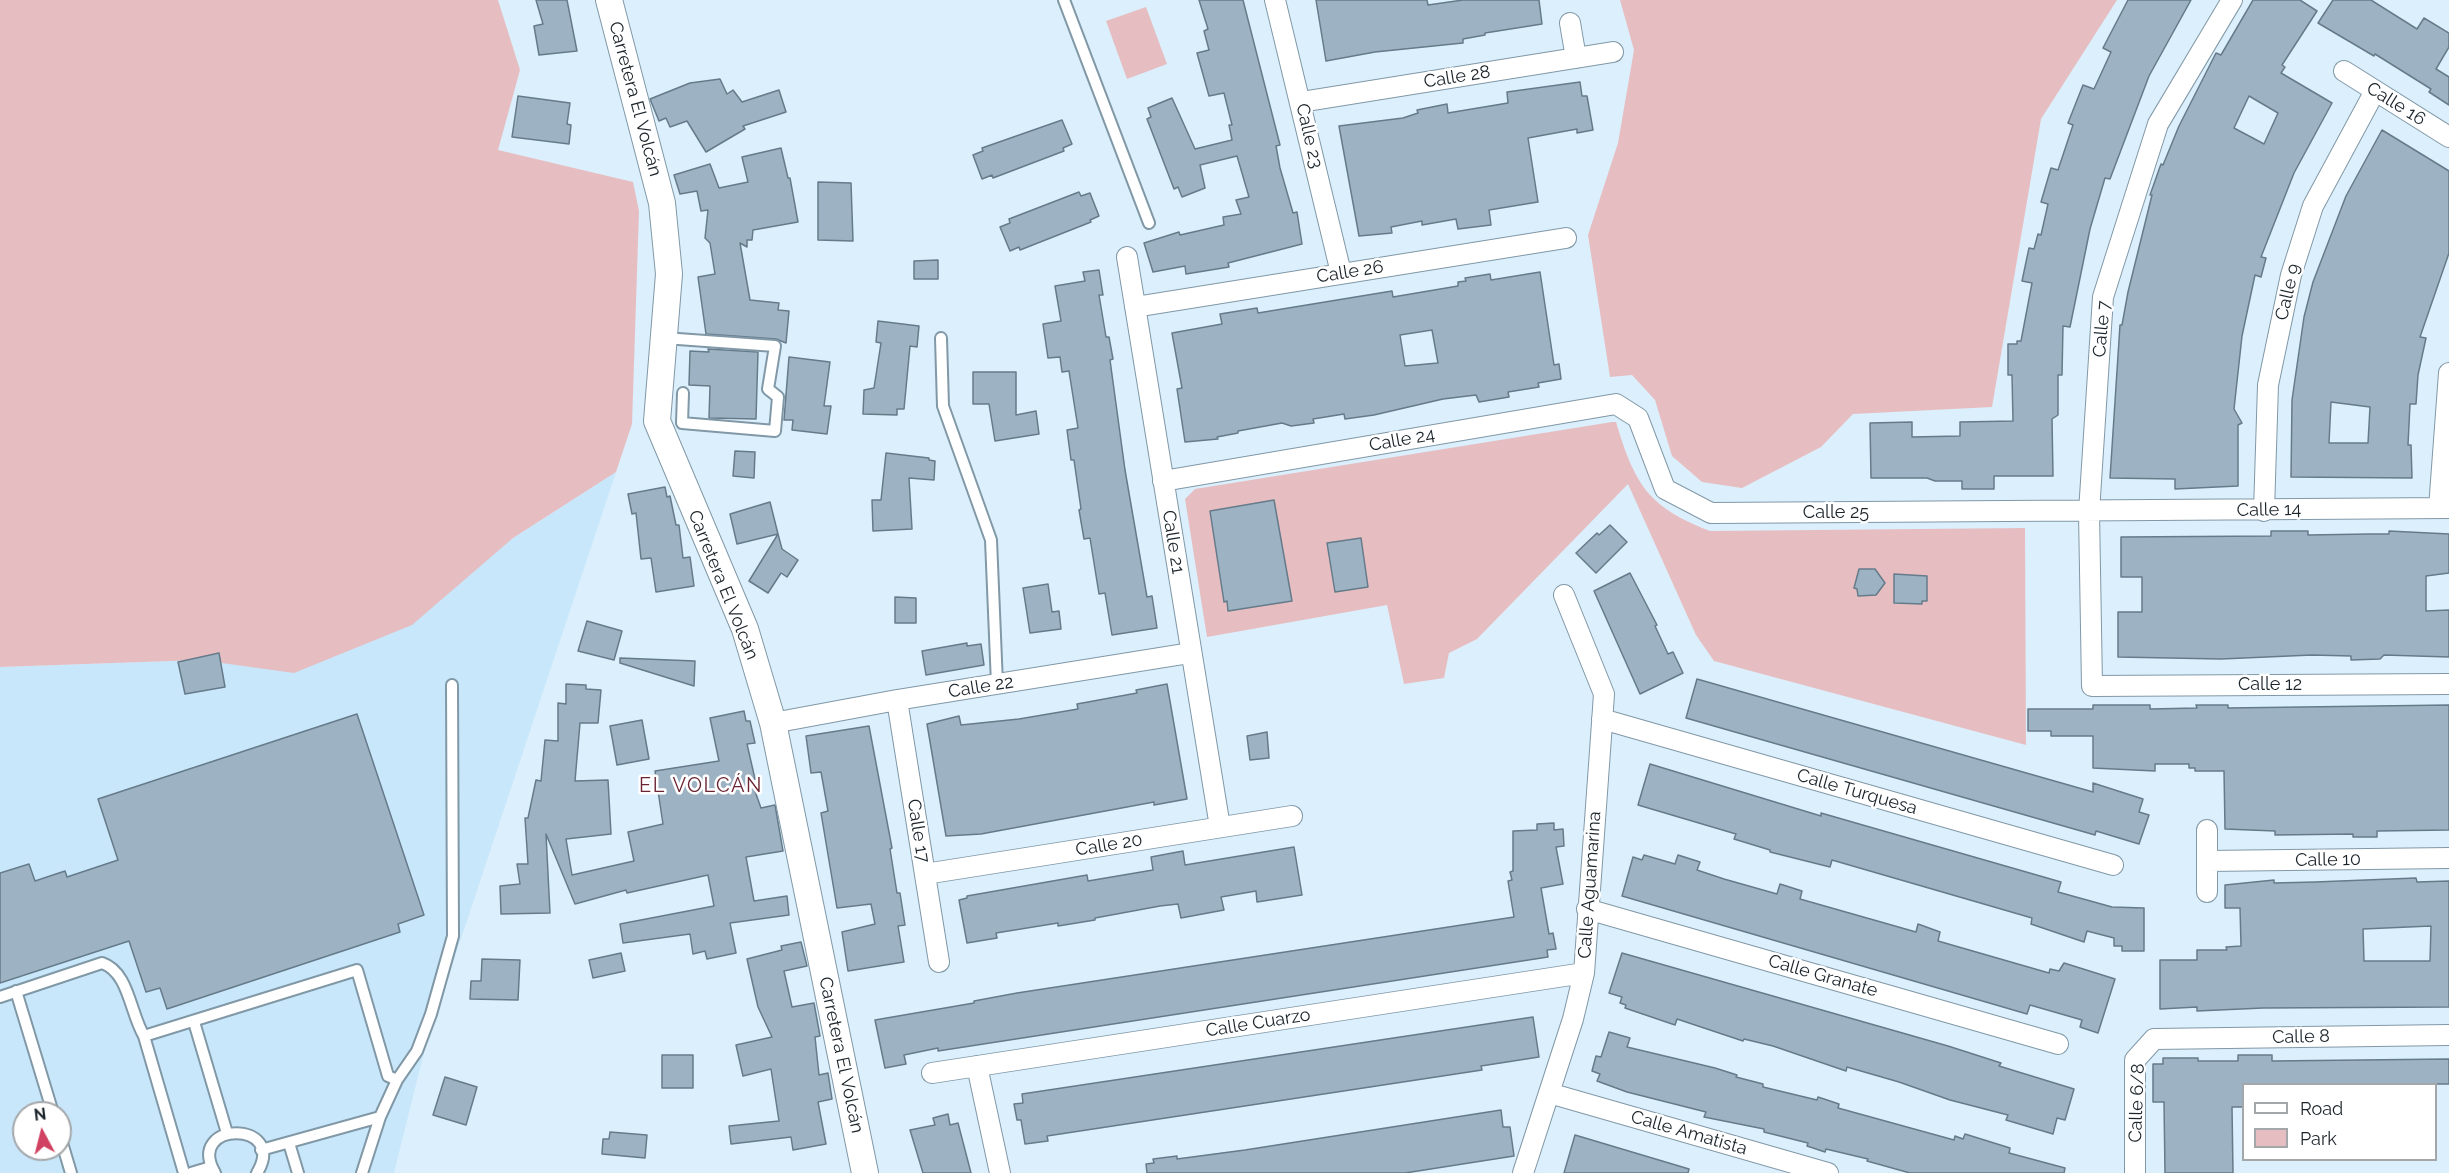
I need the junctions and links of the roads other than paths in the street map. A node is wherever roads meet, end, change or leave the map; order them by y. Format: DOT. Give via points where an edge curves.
graph roads {
  1 [pos="609,0"];
  2 [pos="1064,0"];
  3 [pos="1275,0"];
  4 [pos="2232,0"];
  5 [pos="1570,22"];
  6 [pos="1612,52"];
  7 [pos="1576,58"];
  8 [pos="2344,71"];
  9 [pos="2375,91"];
  10 [pos="1300,102"];
  11 [pos="2449,137"];
  12 [pos="1149,223"];
  13 [pos="1566,238"];
  14 [pos="1127,257"];
  15 [pos="1341,273"];
  16 [pos="1135,307"];
  17 [pos="664,338"];
  18 [pos="941,338"];
  19 [pos="2449,373"];
  20 [pos="683,393"];
  21 [pos="657,412"];
  22 [pos="683,415"];
  23 [pos="1638,418"];
  24 [pos="1164,481"];
  25 [pos="2444,508"];
  26 [pos="2264,511"];
  27 [pos="2089,512"];
  28 [pos="1564,595"];
  29 [pos="1190,653"];
  30 [pos="997,684"];
  31 [pos="2449,684"];
  32 [pos="452,685"];
  33 [pos="2092,686"];
  34 [pos="897,700"];
  35 [pos="1602,719"];
  36 [pos="773,723"];
  37 [pos="1292,816"];
  38 [pos="1220,827"];
  39 [pos="2207,830"];
  40 [pos="2449,858"];
  41 [pos="2207,861"];
  42 [pos="2113,865"];
  43 [pos="925,874"];
  44 [pos="2207,891"];
  45 [pos="1587,909"];
  46 [pos="939,962"];
  47 [pos="1584,973"];
  48 [pos="16,991"];
  49 [pos="0,997"];
  50 [pos="194,1022"];
  51 [pos="2449,1035"];
  52 [pos="144,1036"];
  53 [pos="2154,1039"];
  54 [pos="2058,1044"];
  55 [pos="976,1066"];
  56 [pos="932,1073"];
  57 [pos="397,1080"];
  58 [pos="1549,1093"];
  59 [pos="49,1101"];
  60 [pos="380,1117"];
  61 [pos="227,1133"];
  62 [pos="289,1143"];
  63 [pos="261,1150"];
  64 [pos="213,1170"];
  65 [pos="184,1173"];
  66 [pos="191,1173"];
  67 [pos="257,1173"];
  68 [pos="298,1173"];
  69 [pos="362,1173"];
  70 [pos="866,1173"];
  71 [pos="1000,1173"];
  72 [pos="1523,1173"];
  73 [pos="1828,1173"];
  74 [pos="2135,1173"];
  1 -- 17 [label="street, Carretera El Volcán" via="662,203 669,274"];
  2 -- 12 [label="lane"];
  3 -- 10 [label="street, Calle 23"];
  4 -- 27 [label="street, Calle 7" via="2158,124 2103,297"];
  5 -- 7 [label="street"];
  6 -- 7 [label="street, Calle 28"];
  7 -- 10 [label="street, Calle 28"];
  8 -- 9 [label="street, Calle 16"];
  9 -- 11 [label="street, Calle 16"];
  9 -- 26 [label="street, Calle 9" via="2313,206 2291,275 2268,385"];
  10 -- 15 [label="street, Calle 23"];
  13 -- 15 [label="street, Calle 26"];
  14 -- 16 [label="street, Calle 21"];
  15 -- 16 [label="street, Calle 26"];
  16 -- 24 [label="street, Calle 21"];
  17 -- 21 [label="street, Carretera El Volcán"];
  17 -- 22 [label="lane" via="775,346 768,389 778,397 775,431 682,423"];
  18 -- 30 [label="lane" via="943,406 991,540"];
  19 -- 25 [label="street"];
  20 -- 22 [label="lane"];
  21 -- 22 [label="lane"];
  21 -- 36 [label="street, Carretera El Volcán" via="657,422 676,471 745,629"];
  23 -- 24 [label="street, Calle 24" via="1616,404"];
  23 -- 27 [label="street, Calle 25" via="1665,489 1711,513"];
  24 -- 29 [label="street, Calle 21"];
  25 -- 26 [label="street, Calle 14"];
  26 -- 27 [label="street, Calle 14"];
  27 -- 33 [label="street, Calle 7"];
  28 -- 35 [label="street, Calle Aguamarina" via="1604,694"];
  29 -- 30 [label="street, Calle 22"];
  29 -- 38 [label="street, Calle 21"];
  30 -- 34 [label="street, Calle 22"];
  31 -- 33 [label="street, Calle 12"];
  32 -- 57 [label="lane" via="453,936 417,1051"];
  34 -- 36 [label="street, Calle 22"];
  34 -- 43 [label="street, Calle 17"];
  35 -- 42 [label="street, Calle Turquesa"];
  35 -- 45 [label="street, Calle Aguamarina"];
  36 -- 70 [label="street, Carretera El Volcán"];
  37 -- 38 [label="street, Calle 20"];
  38 -- 43 [label="street, Calle 20"];
  39 -- 41 [label="street"];
  40 -- 41 [label="street, Calle 10"];
  41 -- 44 [label="street"];
  43 -- 46 [label="street, Calle 17"];
  45 -- 47 [label="street, Calle Aguamarina"];
  45 -- 54 [label="street, Calle Granate"];
  47 -- 55 [label="street, Calle Cuarzo"];
  47 -- 58 [label="street, Calle Aguamarina"];
  48 -- 49 [label="lane"];
  48 -- 52 [label="lane" via="102,963 118,973"];
  48 -- 59 [label="lane"];
  50 -- 52 [label="lane"];
  50 -- 57 [label="lane" via="357,970 388,1076"];
  50 -- 61 [label="lane"];
  51 -- 53 [label="street, Calle 8"];
  52 -- 65 [label="lane"];
  53 -- 74 [label="street, Calle 6/8" via="2135,1060"];
  55 -- 56 [label="street, Calle Cuarzo"];
  55 -- 71 [label="street"];
  57 -- 60 [label="lane"];
  58 -- 72 [label="street, Calle Aguamarina"];
  58 -- 73 [label="street, Calle Amatista"];
  60 -- 62 [label="lane"];
  60 -- 69 [label="lane"];
  61 -- 63 [label="lane" via="248,1134"];
  61 -- 64 [label="lane" via="214,1143 209,1159"];
  62 -- 63 [label="lane"];
  62 -- 68 [label="lane"];
  63 -- 67 [label="lane" via="262,1162"];
  64 -- 66 [label="lane"];
}
